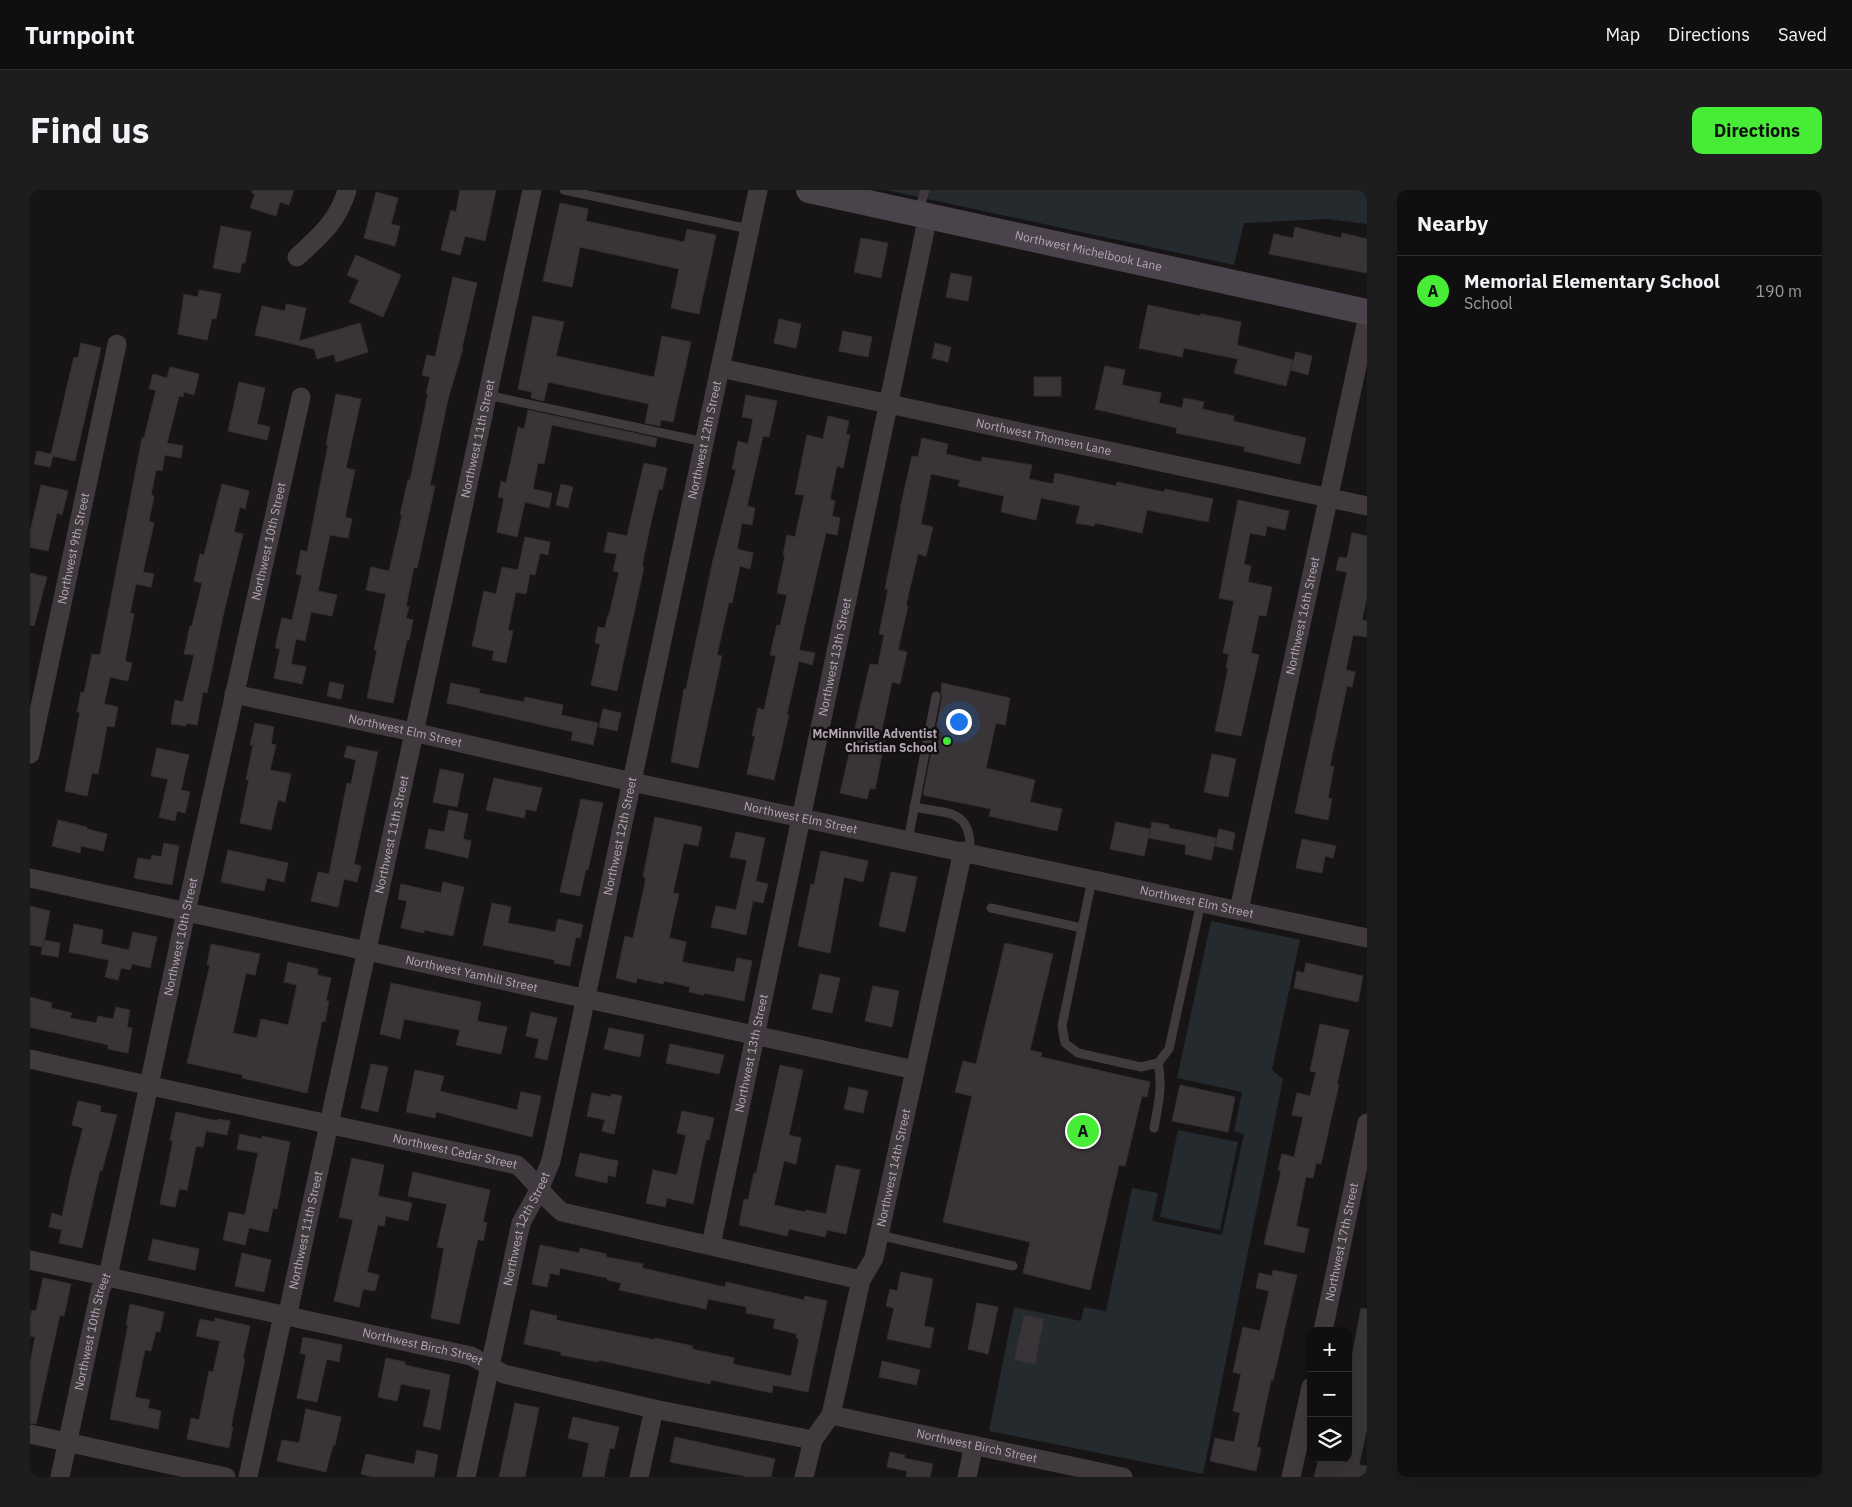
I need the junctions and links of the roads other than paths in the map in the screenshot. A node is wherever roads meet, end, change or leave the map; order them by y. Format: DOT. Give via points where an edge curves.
graph roads {
  1 [pos="347,190"];
  2 [pos="532,190"];
  3 [pos="564,190"];
  4 [pos="758,190"];
  5 [pos="820,191"];
  6 [pos="924,207"];
  7 [pos="749,229"];
  8 [pos="297,257"];
  9 [pos="1367,312"];
  10 [pos="1367,320"];
  11 [pos="117,344"];
  12 [pos="720,368"];
  13 [pos="487,395"];
  14 [pos="301,397"];
  15 [pos="888,404"];
  16 [pos="704,442"];
  17 [pos="1328,497"];
  18 [pos="1367,506"];
  19 [pos="234,694"];
  20 [pos="936,696"];
  21 [pos="413,732"];
  22 [pos="30,754"];
  23 [pos="632,782"];
  24 [pos="914,807"];
  25 [pos="801,817"];
  26 [pos="908,840"];
  27 [pos="966,852"];
  28 [pos="30,878"];
  29 [pos="1092,879"];
  30 [pos="1201,902"];
  31 [pos="991,908"];
  32 [pos="1238,910"];
  33 [pos="186,912"];
  34 [pos="1082,928"];
  35 [pos="1367,938"];
  36 [pos="367,951"];
  37 [pos="586,999"];
  38 [pos="755,1035"];
  39 [pos="30,1059"];
  40 [pos="1158,1063"];
  41 [pos="915,1070"];
  42 [pos="150,1086"];
  43 [pos="329,1123"];
  44 [pos="1367,1124"];
  45 [pos="1154,1128"];
  46 [pos="539,1190"];
  47 [pos="879,1235"];
  48 [pos="711,1245"];
  49 [pos="30,1260"];
  50 [pos="1013,1266"];
  51 [pos="106,1277"];
  52 [pos="861,1280"];
  53 [pos="286,1316"];
  54 [pos="1324,1327"];
  55 [pos="490,1367"];
  56 [pos="1307,1406"];
  57 [pos="654,1409"];
  58 [pos="831,1415"];
  59 [pos="30,1434"];
  60 [pos="813,1440"];
  61 [pos="68,1442"];
  62 [pos="974,1445"];
  63 [pos="60,1477"];
  64 [pos="226,1477"];
  65 [pos="248,1477"];
  66 [pos="466,1477"];
  67 [pos="639,1477"];
  68 [pos="804,1477"];
  69 [pos="967,1477"];
  70 [pos="1123,1477"];
  71 [pos="1292,1477"];
  1 -- 8 [label="street" via="342,206 323,233"];
  2 -- 13 [label="street, Northwest 11th Street"];
  3 -- 7 [label="lane"];
  4 -- 7 [label="street, Northwest 12th Street"];
  5 -- 6 [label="street, Northwest Michelbook Lane"];
  6 -- 9 [label="street, Northwest Michelbook Lane"];
  6 -- 15 [label="street, Northwest 13th Street"];
  7 -- 12 [label="street, Northwest 12th Street"];
  10 -- 17 [label="street, Northwest 16th Street"];
  11 -- 22 [label="street, Northwest 9th Street"];
  12 -- 15 [label="street, Northwest Thomsen Lane"];
  12 -- 16 [label="street, Northwest 12th Street"];
  13 -- 16 [label="lane"];
  13 -- 21 [label="street, Northwest 11th Street"];
  14 -- 19 [label="street, Northwest 10th Street"];
  15 -- 17 [label="street, Northwest Thomsen Lane"];
  15 -- 25 [label="street, Northwest 13th Street"];
  16 -- 23 [label="street, Northwest 12th Street"];
  17 -- 18 [label="street, Northwest Thomsen Lane"];
  17 -- 32 [label="street, Northwest 16th Street"];
  19 -- 21 [label="street, Northwest Elm Street"];
  19 -- 33 [label="street, Northwest 10th Street"];
  20 -- 24 [label="lane"];
  21 -- 23 [label="street, Northwest Elm Street"];
  21 -- 36 [label="street, Northwest 11th Street"];
  23 -- 25 [label="street, Northwest Elm Street"];
  23 -- 37 [label="street, Northwest 12th Street"];
  24 -- 26 [label="lane"];
  24 -- 27 [label="lane" via="960,817 968,828 971,841"];
  25 -- 26 [label="street, Northwest Elm Street"];
  25 -- 38 [label="street, Northwest 13th Street"];
  26 -- 27 [label="street, Northwest Elm Street"];
  27 -- 29 [label="street, Northwest Elm Street"];
  27 -- 41 [label="street, Northwest 14th Street"];
  28 -- 33 [label="street, Northwest Yamhill Street"];
  29 -- 30 [label="street, Northwest Elm Street"];
  29 -- 34 [label="lane"];
  30 -- 32 [label="street, Northwest Elm Street"];
  30 -- 40 [label="lane" via="1169,1049"];
  31 -- 34 [label="lane"];
  32 -- 35 [label="street, Northwest Elm Street"];
  33 -- 36 [label="street, Northwest Yamhill Street"];
  33 -- 42 [label="street, Northwest 10th Street"];
  34 -- 40 [label="lane" via="1062,1026 1066,1043 1078,1053 1141,1067"];
  36 -- 37 [label="street, Northwest Yamhill Street"];
  36 -- 43 [label="street, Northwest 11th Street"];
  37 -- 38 [label="street, Northwest Yamhill Street"];
  37 -- 46 [label="street, Northwest 12th Street" via="552,1161"];
  38 -- 41 [label="street, Northwest Yamhill Street"];
  38 -- 48 [label="street, Northwest 13th Street"];
  39 -- 42 [label="street, Northwest Cedar Street"];
  40 -- 45 [label="lane" via="1161,1077"];
  41 -- 47 [label="street, Northwest 14th Street"];
  42 -- 43 [label="street, Northwest Cedar Street"];
  42 -- 51 [label="street, Northwest 10th Street"];
  43 -- 46 [label="street, Northwest Cedar Street" via="517,1165"];
  43 -- 53 [label="street, Northwest 11th Street"];
  44 -- 54 [label="street, Northwest 17th Street"];
  46 -- 48 [label="street, Northwest Cedar Street" via="562,1212"];
  46 -- 55 [label="street, Northwest 12th Street" via="521,1223"];
  47 -- 50 [label="lane"];
  47 -- 52 [label="street, Northwest 14th Street" via="874,1258"];
  48 -- 52 [label="street, Northwest Cedar Street"];
  49 -- 51 [label="street, Northwest Birch Street"];
  51 -- 53 [label="street, Northwest Birch Street"];
  51 -- 61 [label="street, Northwest 10th Street" via="100,1291"];
  52 -- 58 [label="street, Northwest 14th Street"];
  53 -- 55 [label="street, Northwest Birch Street" via="471,1356"];
  53 -- 65 [label="street, Northwest 11th Street" via="281,1324"];
  55 -- 57 [label="street, Northwest Birch Street" via="504,1374"];
  55 -- 66 [label="street, Northwest 12th Street"];
  56 -- 71 [label="street"];
  57 -- 60 [label="street, Northwest Birch Street"];
  57 -- 67 [label="street"];
  58 -- 60 [label="street, Northwest 14th Street"];
  58 -- 62 [label="street, Northwest Birch Street"];
  59 -- 61 [label="street"];
  60 -- 68 [label="street, Northwest 14th Street"];
  61 -- 63 [label="street, Northwest 10th Street"];
  61 -- 64 [label="street"];
  62 -- 69 [label="street"];
  62 -- 70 [label="street, Northwest Birch Street"];
}
